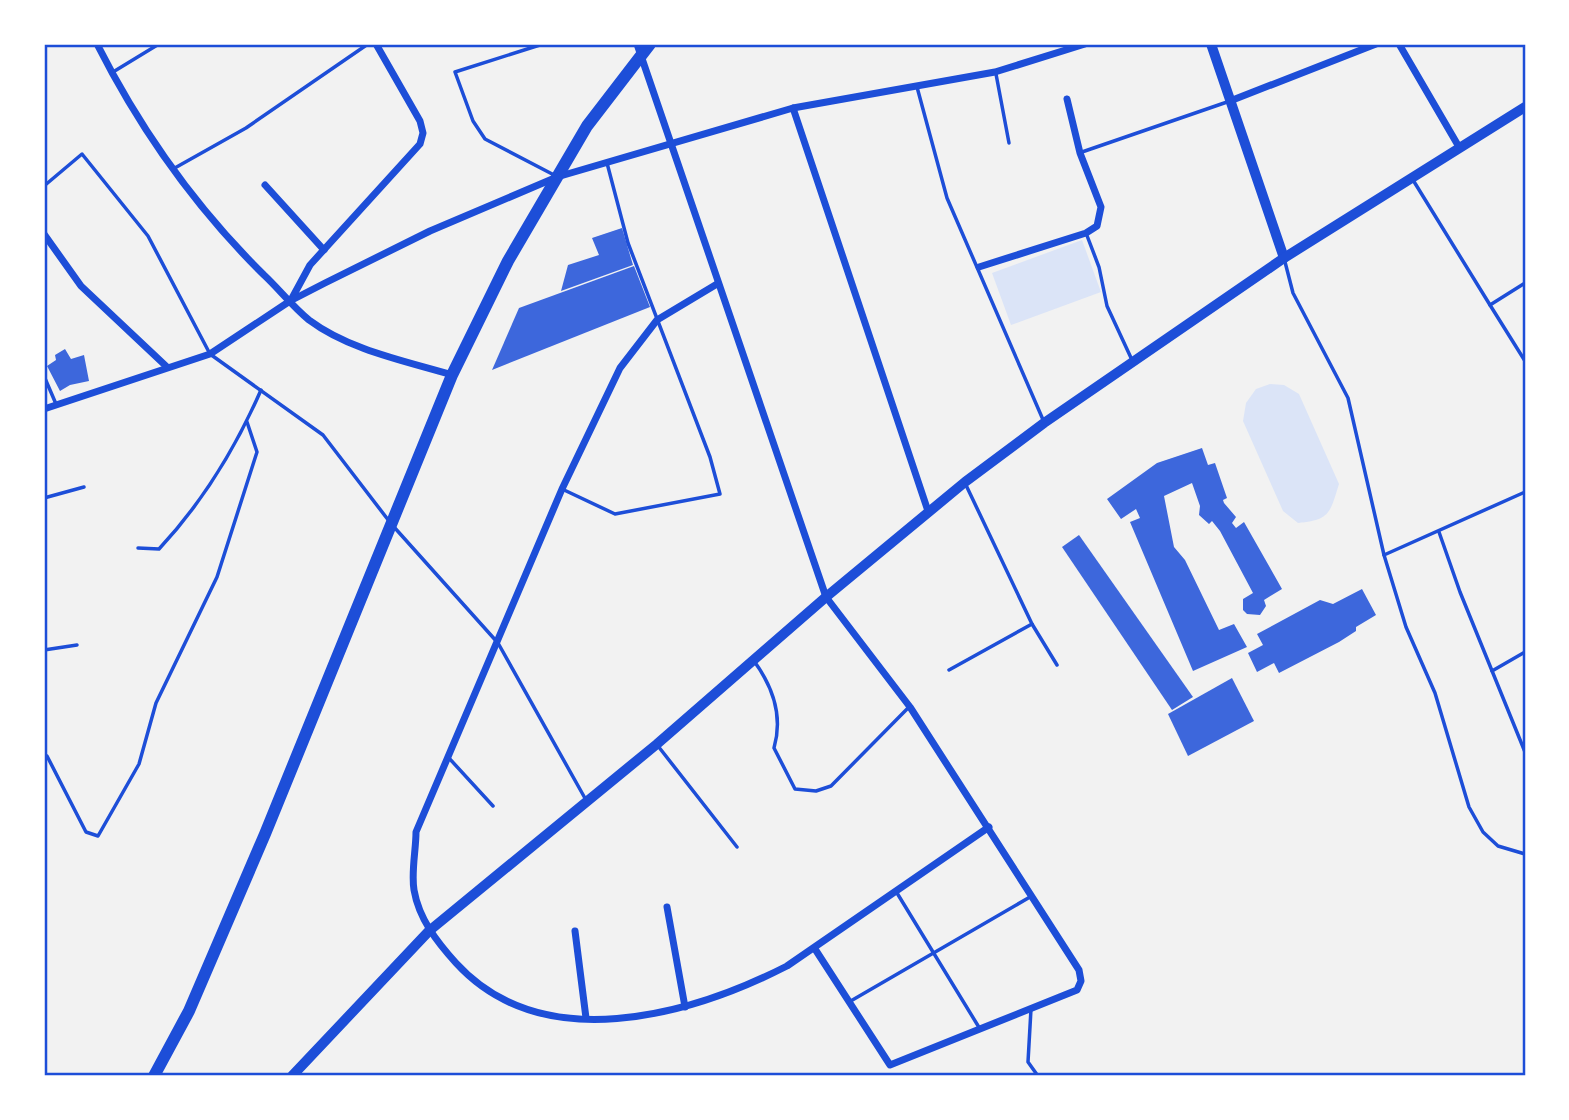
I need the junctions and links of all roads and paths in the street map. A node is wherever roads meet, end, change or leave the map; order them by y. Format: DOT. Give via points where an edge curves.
graph roads {
  1 [pos="97,44"];
  2 [pos="159,44"];
  3 [pos="368,44"];
  4 [pos="376,44"];
  5 [pos="543,44"];
  6 [pos="650,44"];
  7 [pos="1085,44"];
  8 [pos="1211,44"];
  9 [pos="1376,44"];
  10 [pos="1399,44"];
  11 [pos="638,49"];
  12 [pos="995,72"];
  13 [pos="112,73"];
  14 [pos="917,85"];
  15 [pos="1067,99"];
  16 [pos="1230,101"];
  17 [pos="1525,107"];
  18 [pos="793,108"];
  19 [pos="669,143"];
  20 [pos="1009,143"];
  21 [pos="1459,147"];
  22 [pos="1080,153"];
  23 [pos="606,161"];
  24 [pos="171,170"];
  25 [pos="557,177"];
  26 [pos="1412,178"];
  27 [pos="265,185"];
  28 [pos="44,186"];
  29 [pos="1086,233"];
  30 [pos="44,234"];
  31 [pos="324,250"];
  32 [pos="1284,258"];
  33 [pos="979,267"];
  34 [pos="1525,283"];
  35 [pos="717,284"];
  36 [pos="290,301"];
  37 [pos="1490,305"];
  38 [pos="657,320"];
  39 [pos="210,354"];
  40 [pos="1525,361"];
  41 [pos="1133,362"];
  42 [pos="167,367"];
  43 [pos="453,375"];
  44 [pos="44,376"];
  45 [pos="261,390"];
  46 [pos="56,404"];
  47 [pos="44,409"];
  48 [pos="247,422"];
  49 [pos="1044,423"];
  50 [pos="965,482"];
  51 [pos="84,487"];
  52 [pos="562,489"];
  53 [pos="1525,492"];
  54 [pos="44,498"];
  55 [pos="928,511"];
  56 [pos="391,524"];
  57 [pos="1439,532"];
  58 [pos="138,548"];
  59 [pos="1384,555"];
  60 [pos="826,597"];
  61 [pos="1032,624"];
  62 [pos="498,643"];
  63 [pos="77,645"];
  64 [pos="44,650"];
  65 [pos="1525,652"];
  66 [pos="754,660"];
  67 [pos="1057,665"];
  68 [pos="949,670"];
  69 [pos="1492,671"];
  70 [pos="910,707"];
  71 [pos="657,744"];
  72 [pos="1525,752"];
  73 [pos="47,756"];
  74 [pos="448,757"];
  75 [pos="587,801"];
  76 [pos="493,806"];
  77 [pos="989,827"];
  78 [pos="737,847"];
  79 [pos="1525,855"];
  80 [pos="897,893"];
  81 [pos="1034,895"];
  82 [pos="667,907"];
  83 [pos="429,931"];
  84 [pos="575,931"];
  85 [pos="816,949"];
  86 [pos="935,954"];
  87 [pos="848,1003"];
  88 [pos="685,1007"];
  89 [pos="1031,1009"];
  90 [pos="586,1018"];
  91 [pos="981,1030"];
  92 [pos="154,1076"];
  93 [pos="292,1076"];
  94 [pos="1038,1076"];
  1 -- 13 [label="street"];
  2 -- 13 [label="lane"];
  3 -- 24 [label="lane" via="246,128"];
  4 -- 31 [label="street" via="423,133 413,155"];
  5 -- 25 [label="lane" via="455,72 485,139"];
  6 -- 11 [label="main road"];
  7 -- 12 [label="street"];
  8 -- 16 [label="street"];
  9 -- 16 [label="street"];
  10 -- 21 [label="street"];
  11 -- 19 [label="street"];
  11 -- 25 [label="main road"];
  12 -- 14 [label="street"];
  12 -- 20 [label="lane"];
  13 -- 24 [label="street"];
  14 -- 18 [label="street"];
  14 -- 33 [label="lane" via="947,198 968,253"];
  15 -- 22 [label="street"];
  16 -- 22 [label="lane"];
  16 -- 32 [label="street"];
  17 -- 21 [label="street"];
  18 -- 19 [label="street"];
  18 -- 55 [label="street"];
  19 -- 23 [label="street"];
  19 -- 35 [label="street"];
  21 -- 26 [label="street"];
  22 -- 29 [label="street" via="1101,207 1097,226"];
  23 -- 25 [label="street"];
  23 -- 38 [label="lane" via="628,243"];
  24 -- 36 [label="street" via="214,223"];
  25 -- 36 [label="street" via="430,231"];
  25 -- 43 [label="main road" via="508,261"];
  26 -- 32 [label="street"];
  26 -- 37 [label="lane"];
  27 -- 31 [label="street"];
  28 -- 39 [label="lane" via="82,153 148,236"];
  29 -- 33 [label="street"];
  29 -- 41 [label="lane" via="1107,306"];
  30 -- 42 [label="street" via="81,286"];
  31 -- 36 [label="street"];
  32 -- 41 [label="street"];
  32 -- 59 [label="lane" via="1293,293 1348,398"];
  33 -- 49 [label="lane"];
  34 -- 37 [label="lane"];
  35 -- 38 [label="street"];
  35 -- 60 [label="street"];
  36 -- 39 [label="street"];
  36 -- 43 [label="street" via="310,320 341,338"];
  37 -- 40 [label="lane"];
  38 -- 52 [label="street" via="621,368"];
  38 -- 52 [label="lane" via="720,494 615,514"];
  39 -- 42 [label="street"];
  39 -- 45 [label="lane"];
  41 -- 49 [label="street"];
  42 -- 46 [label="street"];
  43 -- 56 [label="main road"];
  44 -- 46 [label="lane"];
  45 -- 48 [label="lane"];
  45 -- 56 [label="lane" via="323,435"];
  46 -- 47 [label="street"];
  48 -- 58 [label="lane" via="180,526 159,550"];
  48 -- 73 [label="lane" via="257,452 217,577 156,703 139,764 98,836 86,832"];
  49 -- 50 [label="street"];
  50 -- 55 [label="street"];
  50 -- 61 [label="lane"];
  51 -- 54 [label="lane"];
  52 -- 62 [label="street"];
  53 -- 57 [label="lane"];
  55 -- 60 [label="street"];
  56 -- 62 [label="lane"];
  56 -- 92 [label="main road" via="189,1011"];
  57 -- 59 [label="lane"];
  57 -- 69 [label="lane"];
  59 -- 79 [label="lane" via="1406,627 1435,693 1469,807 1483,832 1498,846"];
  60 -- 66 [label="street"];
  60 -- 70 [label="street"];
  61 -- 67 [label="lane"];
  61 -- 68 [label="lane"];
  62 -- 74 [label="street"];
  62 -- 75 [label="lane"];
  63 -- 64 [label="lane"];
  65 -- 69 [label="lane"];
  66 -- 70 [label="lane" via="768,680 779,729 774,748 795,789 816,791 831,786"];
  66 -- 71 [label="street"];
  69 -- 72 [label="lane"];
  70 -- 77 [label="street"];
  71 -- 75 [label="street"];
  71 -- 78 [label="lane"];
  74 -- 76 [label="lane"];
  74 -- 83 [label="street" via="416,832 414,890"];
  75 -- 83 [label="street"];
  77 -- 80 [label="street"];
  77 -- 81 [label="street"];
  80 -- 85 [label="street"];
  80 -- 86 [label="lane"];
  81 -- 86 [label="lane"];
  81 -- 89 [label="street" via="1082,981 1077,990"];
  82 -- 88 [label="street"];
  83 -- 90 [label="street" via="462,969 504,1001"];
  83 -- 93 [label="street"];
  84 -- 90 [label="street"];
  85 -- 87 [label="street"];
  85 -- 88 [label="street" via="756,982"];
  86 -- 87 [label="lane"];
  86 -- 91 [label="lane"];
  87 -- 91 [label="street" via="890,1065"];
  88 -- 90 [label="street" via="635,1018"];
  89 -- 91 [label="street"];
  89 -- 94 [label="lane" via="1028,1062"];
}
